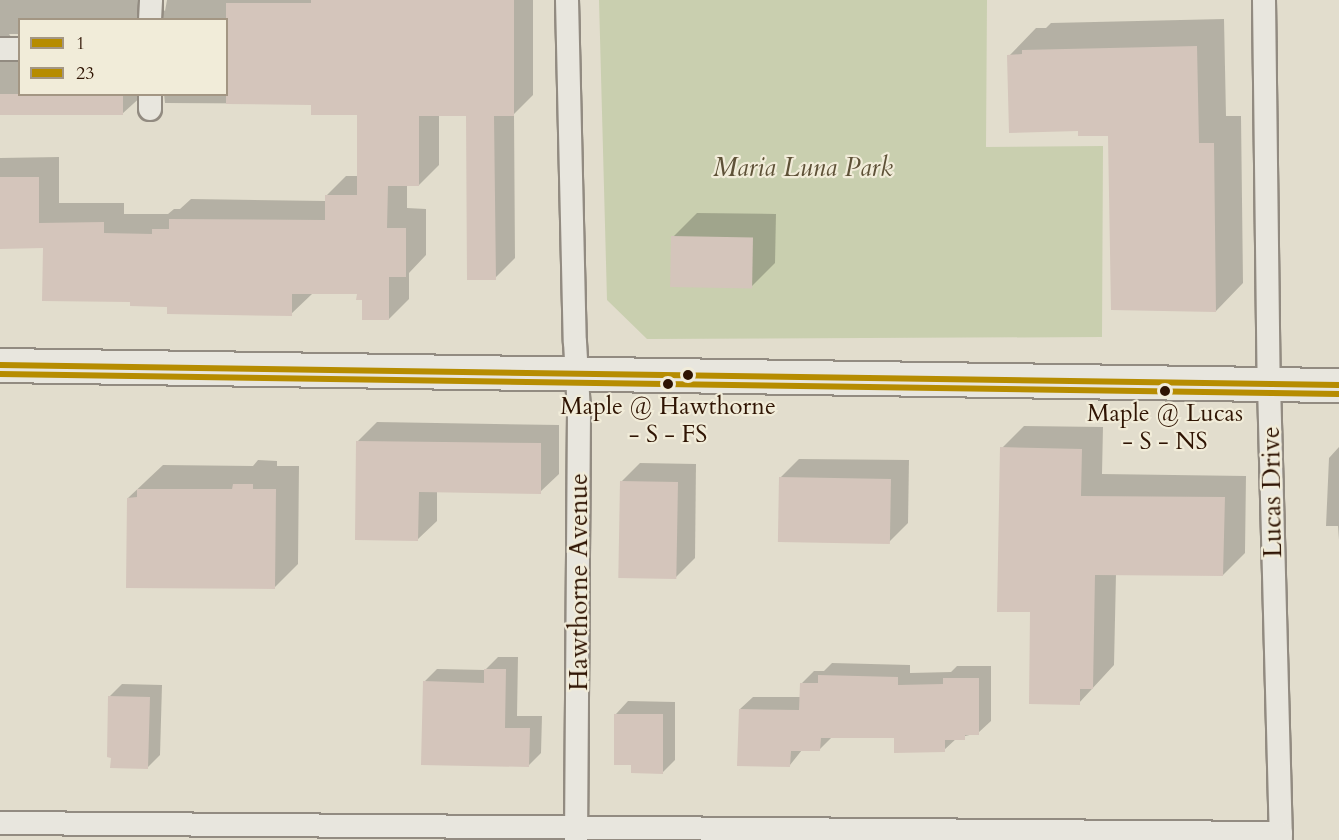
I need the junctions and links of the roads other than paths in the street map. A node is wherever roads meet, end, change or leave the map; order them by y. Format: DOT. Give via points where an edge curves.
graph roads {
  1 [pos="151,0"];
  2 [pos="567,0"];
  3 [pos="1264,0"];
  4 [pos="150,18"];
  5 [pos="0,48"];
  6 [pos="18,49"];
  7 [pos="0,365"];
  8 [pos="577,374"];
  9 [pos="1269,384"];
  10 [pos="1339,385"];
  11 [pos="0,823"];
  12 [pos="576,834"];
  13 [pos="1281,836"];
  1 -- 4 [label="street"];
  2 -- 8 [label="street, Hawthorne Avenue"];
  3 -- 9 [label="street, Lucas Drive"];
  5 -- 6 [label="street"];
  7 -- 8 [label="main road"];
  8 -- 9 [label="main road"];
  8 -- 12 [label="street, Hawthorne Avenue" via="580,591"];
  9 -- 10 [label="main road"];
  9 -- 13 [label="street, Lucas Drive"];
  11 -- 12 [label="street"];
  12 -- 13 [label="street"];
}
